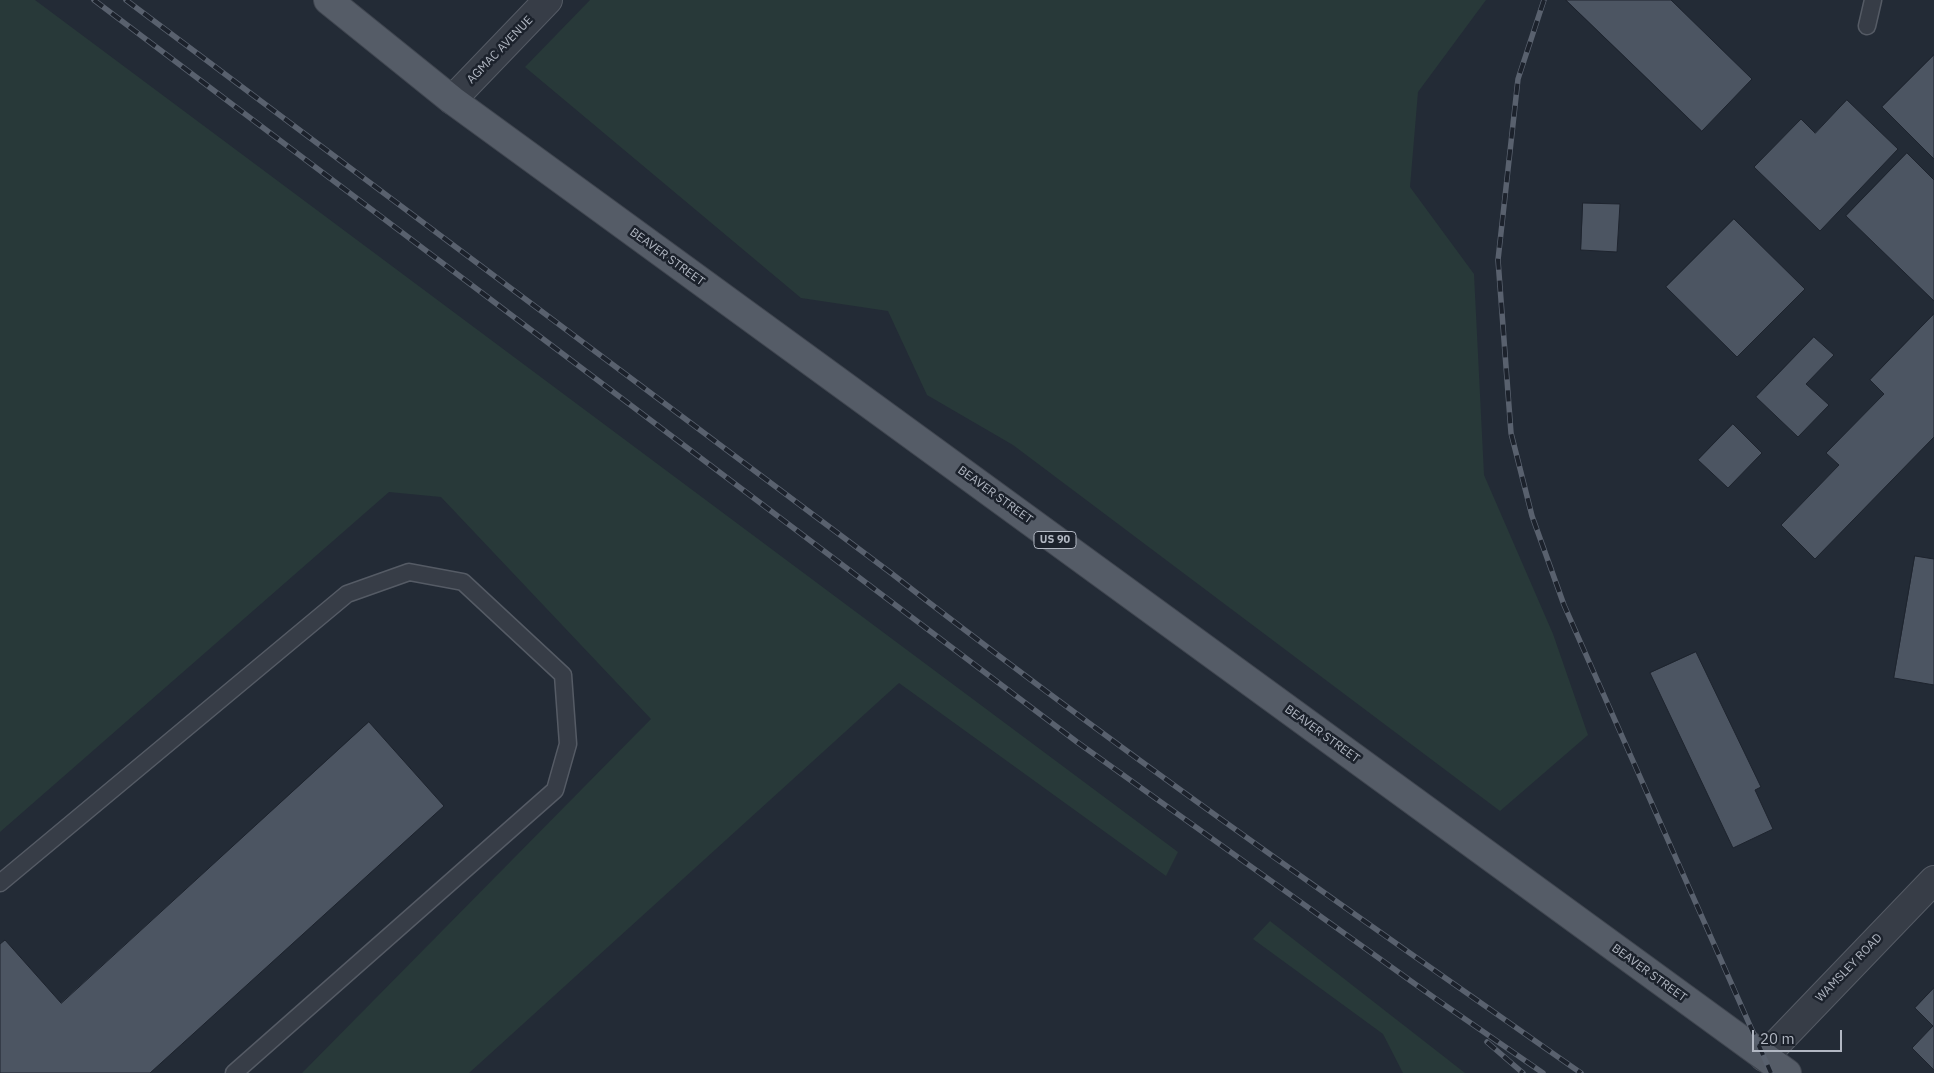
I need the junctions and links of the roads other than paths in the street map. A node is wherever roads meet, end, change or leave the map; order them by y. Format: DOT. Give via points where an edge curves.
graph roads {
  1 [pos="328,0"];
  2 [pos="548,0"];
  3 [pos="1873,0"];
  4 [pos="1867,26"];
  5 [pos="452,100"];
  6 [pos="1934,880"];
  7 [pos="0,883"];
  8 [pos="1764,1057"];
  9 [pos="234,1073"];
  10 [pos="1787,1073"];
  1 -- 5 [label="main road, BEAVER STREET / US 90"];
  2 -- 5 [label="street, AGMAC AVENUE"];
  3 -- 4 [label="lane"];
  5 -- 8 [label="main road, BEAVER STREET / US 90"];
  6 -- 8 [label="street, WAMSLEY ROAD"];
  7 -- 9 [label="lane" via="348,594 409,572 463,582 562,675 568,744 555,790"];
  8 -- 10 [label="main road, BEAVER STREET / US 90"];
}
